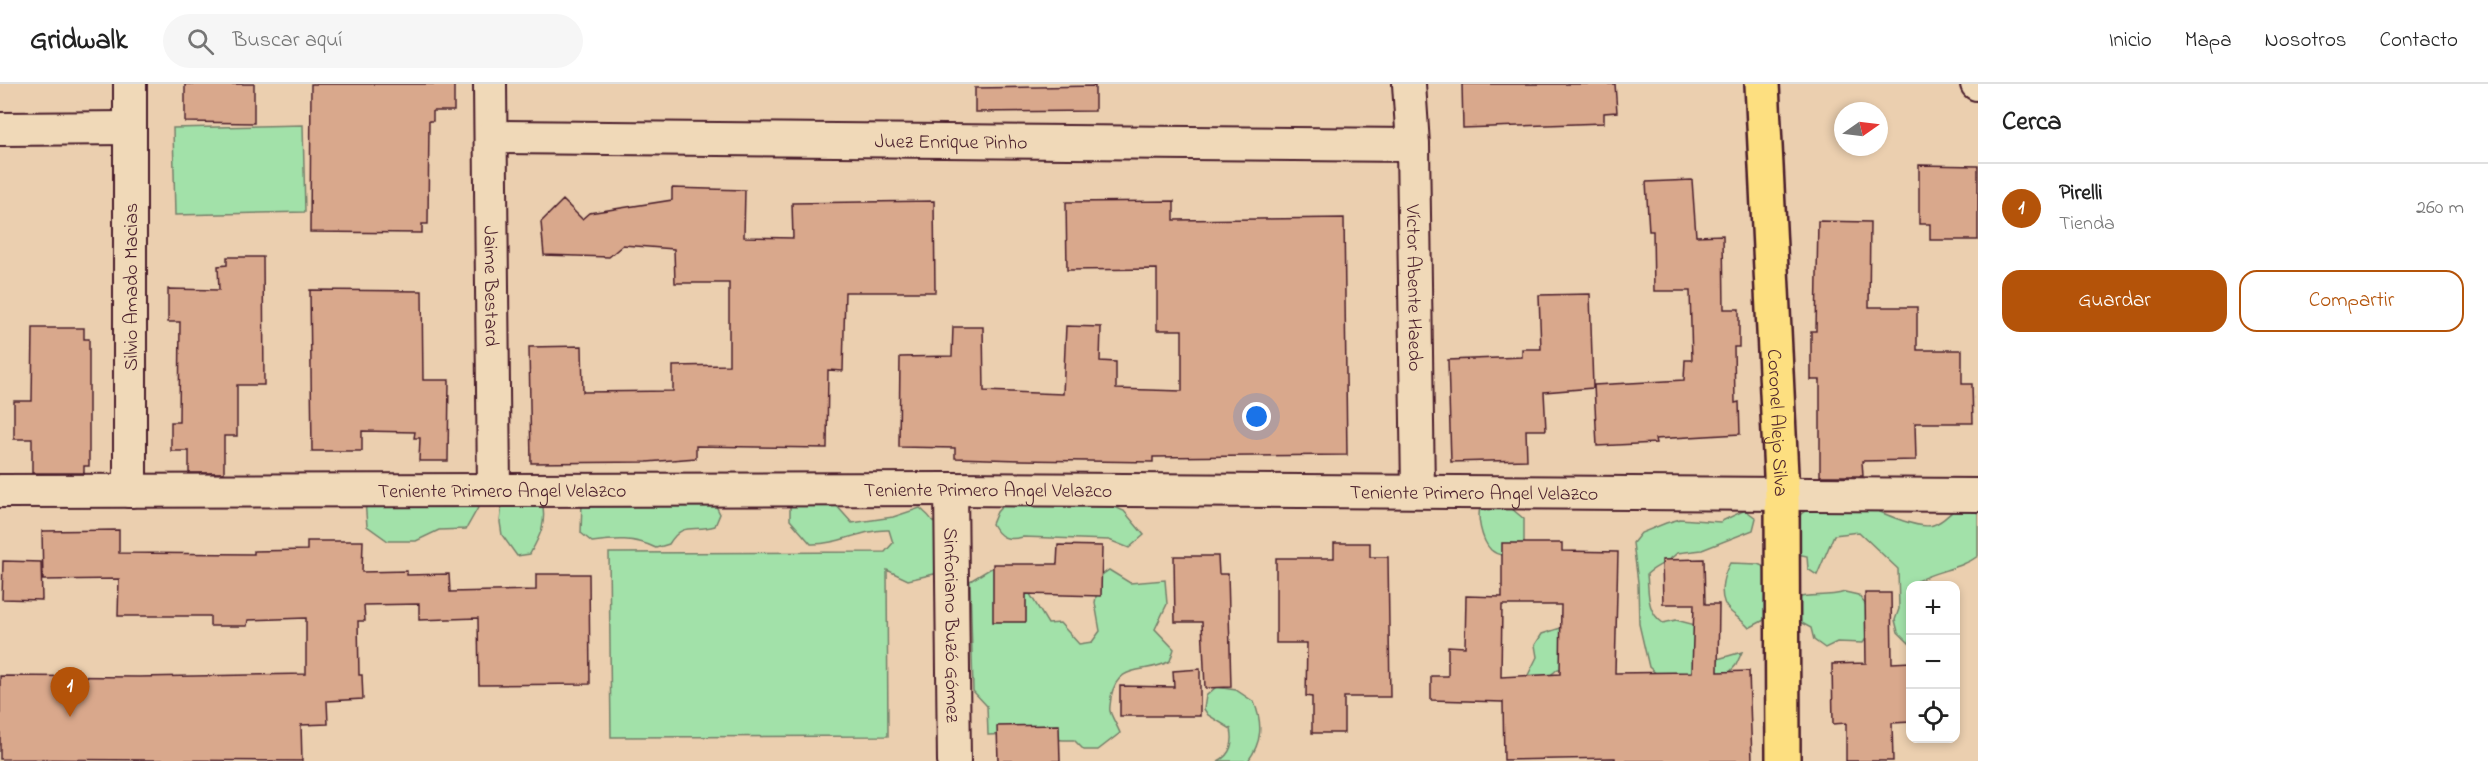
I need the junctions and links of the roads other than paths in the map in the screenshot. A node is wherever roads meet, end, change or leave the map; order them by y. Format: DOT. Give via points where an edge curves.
graph roads {
  1 [pos="130,84"];
  2 [pos="490,84"];
  3 [pos="1409,84"];
  4 [pos="1762,84"];
  5 [pos="0,129"];
  6 [pos="130,129"];
  7 [pos="491,137"];
  8 [pos="1413,145"];
  9 [pos="951,489"];
  10 [pos="494,490"];
  11 [pos="0,491"];
  12 [pos="130,491"];
  13 [pos="1418,491"];
  14 [pos="1782,495"];
  15 [pos="1978,495"];
  16 [pos="954,761"];
  17 [pos="1783,761"];
  1 -- 6 [label="street, Silvio Amado Macias"];
  2 -- 7 [label="street, Jaime Bestard"];
  3 -- 8 [label="street, Víctor Abente Haedo"];
  4 -- 14 [label="main road, Coronel Alejo Silva"];
  5 -- 6 [label="street"];
  6 -- 12 [label="street, Silvio Amado Macias"];
  7 -- 8 [label="street, Juez Enrique Pinho"];
  7 -- 10 [label="street, Jaime Bestard"];
  8 -- 13 [label="street, Víctor Abente Haedo"];
  9 -- 10 [label="street, Teniente Primero Angel Velazco"];
  9 -- 13 [label="street, Teniente Primero Angel Velazco"];
  9 -- 16 [label="street, Sinforiano Buzó Gómez"];
  10 -- 12 [label="street, Teniente Primero Angel Velazco"];
  11 -- 12 [label="street, Teniente Primero Angel Velazco"];
  13 -- 14 [label="street, Teniente Primero Angel Velazco"];
  14 -- 15 [label="street, Teniente Primero Angel Velazco"];
  14 -- 17 [label="main road, Coronel Alejo Silva"];
}
